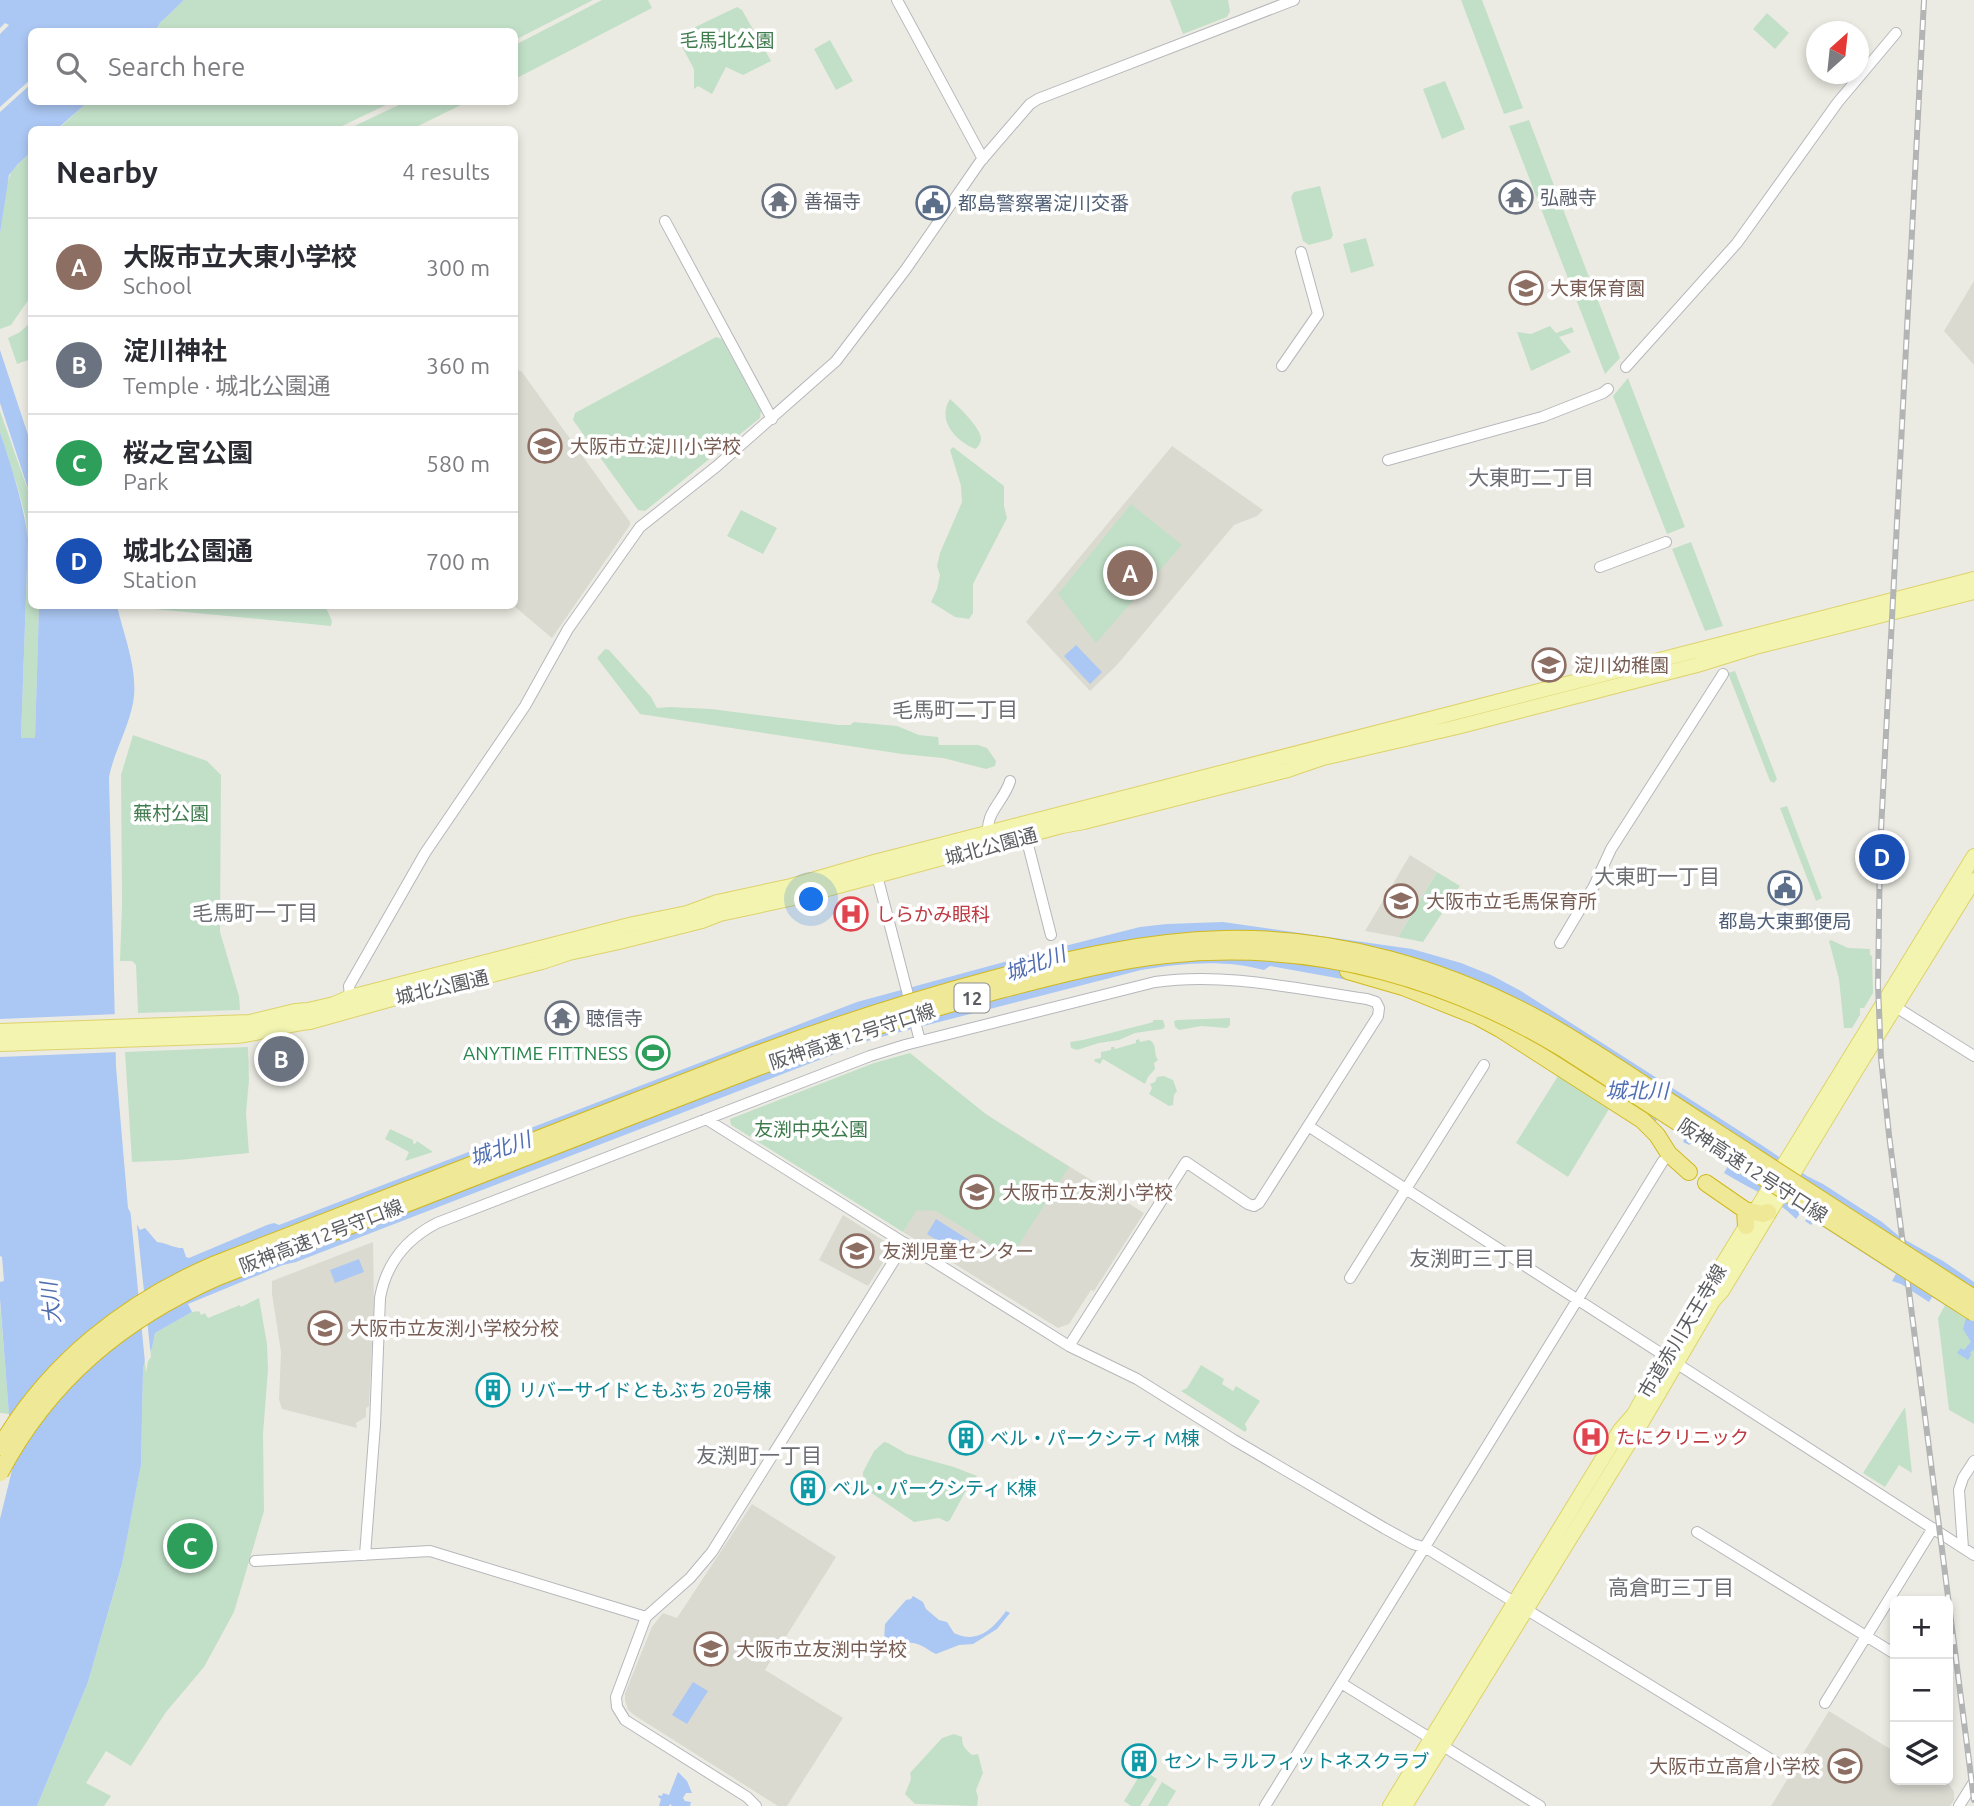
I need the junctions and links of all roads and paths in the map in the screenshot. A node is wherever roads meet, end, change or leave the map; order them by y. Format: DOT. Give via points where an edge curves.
graph roads {
  1 [pos="897,0"];
  2 [pos="1293,0"];
  3 [pos="1896,33"];
  4 [pos="983,159"];
  5 [pos="664,221"];
  6 [pos="1301,251"];
  7 [pos="1282,366"];
  8 [pos="1626,367"];
  9 [pos="1608,389"];
  10 [pos="772,419"];
  11 [pos="1388,460"];
  12 [pos="1666,542"];
  13 [pos="1600,567"];
  14 [pos="1974,579"];
  15 [pos="1974,592"];
  16 [pos="1723,674"];
  17 [pos="1010,781"];
  18 [pos="1026,837"];
  19 [pos="989,840"];
  20 [pos="1974,856"];
  21 [pos="876,869"];
  22 [pos="1974,880"];
  23 [pos="1051,935"];
  24 [pos="1560,943"];
  25 [pos="1287,956"];
  26 [pos="350,997"];
  27 [pos="1890,1003"];
  28 [pos="363,1008"];
  29 [pos="0,1031"];
  30 [pos="126,1033"];
  31 [pos="919,1037"];
  32 [pos="0,1044"];
  33 [pos="1974,1056"];
  34 [pos="1484,1065"];
  35 [pos="706,1119"];
  36 [pos="1308,1126"];
  37 [pos="1663,1161"];
  38 [pos="1689,1172"];
  39 [pos="1706,1183"];
  40 [pos="1406,1189"];
  41 [pos="1754,1213"];
  42 [pos="905,1243"];
  43 [pos="1350,1278"];
  44 [pos="1974,1298"];
  45 [pos="1577,1299"];
  46 [pos="1974,1313"];
  47 [pos="1069,1346"];
  48 [pos="1671,1359"];
  49 [pos="0,1447"];
  50 [pos="1974,1461"];
  51 [pos="0,1473"];
  52 [pos="1933,1528"];
  53 [pos="1697,1532"];
  54 [pos="1424,1547"];
  55 [pos="1963,1548"];
  56 [pos="365,1555"];
  57 [pos="1974,1555"];
  58 [pos="254,1561"];
  59 [pos="1521,1606"];
  60 [pos="646,1617"];
  61 [pos="1866,1636"];
  62 [pos="1890,1651"];
  63 [pos="1341,1683"];
  64 [pos="1825,1703"];
  65 [pos="1437,1743"];
  66 [pos="1785,1768"];
  67 [pos="1974,1782"];
  68 [pos="756,1806"];
  69 [pos="1265,1806"];
  70 [pos="1390,1806"];
  71 [pos="1405,1806"];
  72 [pos="1540,1806"];
  73 [pos="1959,1806"];
  1 -- 4 [label="street"];
  2 -- 4 [label="street" via="1033,102"];
  3 -- 8 [label="street" via="1838,102 1737,243"];
  4 -- 10 [label="street" via="836,361"];
  5 -- 10 [label="street"];
  6 -- 7 [label="street" via="1318,314"];
  9 -- 11 [label="street" via="1542,416"];
  10 -- 26 [label="street" via="648,519 633,537 568,629 524,706 425,853 349,986"];
  12 -- 13 [label="street"];
  14 -- 19 [label="main road, 城北公園通"];
  15 -- 18 [label="main road, 城北公園通"];
  16 -- 24 [label="street" via="1611,849"];
  17 -- 19 [label="street" via="991,811"];
  18 -- 19 [label="main road, 城北公園通"];
  18 -- 23 [label="street"];
  19 -- 21 [label="main road, 城北公園通"];
  20 -- 27 [label="main road, 市道赤川天王寺線"];
  21 -- 26 [label="main road, 城北公園通" via="717,902"];
  21 -- 28 [label="main road, 城北公園通" via="794,898"];
  21 -- 31 [label="street, bridge"];
  22 -- 27 [label="main road, 市道赤川天王寺線"];
  25 -- 38 [label="highway, bridge" via="1404,987 1478,1017 1642,1120"];
  25 -- 46 [label="highway, 阪神高速12号守口線 / 12, bridge" via="1397,975 1446,990 1511,1020 1590,1065"];
  25 -- 51 [label="highway, 阪神高速12号守口線 / 12, bridge" via="1217,952 1140,959 923,1011 754,1069 237,1269 157,1307 100,1348 49,1399"];
  26 -- 28 [label="street"];
  26 -- 30 [label="main road, 城北公園通" via="250,1021"];
  27 -- 33 [label="street"];
  27 -- 41 [label="main road, 市道赤川天王寺線, bridge" via="1796,1155"];
  28 -- 30 [label="main road, 城北公園通" via="251,1034"];
  29 -- 30 [label="main road, 城北公園通"];
  30 -- 32 [label="main road, 城北公園通"];
  31 -- 35 [label="street"];
  31 -- 36 [label="street" via="1176,978 1231,979 1374,1001 1378,1016"];
  34 -- 40 [label="street"];
  35 -- 42 [label="street"];
  35 -- 56 [label="street" via="437,1223 416,1235 399,1253 380,1298"];
  36 -- 40 [label="street"];
  36 -- 47 [label="street" via="1254,1206 1186,1162"];
  37 -- 45 [label="street"];
  39 -- 41 [label="highway"];
  40 -- 43 [label="street"];
  40 -- 45 [label="street"];
  41 -- 48 [label="main road, 市道赤川天王寺線"];
  41 -- 48 [label="main road, 市道赤川天王寺線" via="1735,1270"];
  42 -- 47 [label="street"];
  42 -- 60 [label="street" via="707,1559"];
  44 -- 49 [label="highway, 阪神高速12号守口線 / 12, bridge" via="1572,1039 1489,994 1430,971 1350,950 1288,941 1197,940 1139,946 1034,968 835,1026 213,1265 151,1296 94,1336 39,1391"];
  45 -- 48 [label="street"];
  45 -- 54 [label="street"];
  47 -- 54 [label="street" via="1137,1379 1384,1528"];
  48 -- 52 [label="street"];
  48 -- 59 [label="main road, 市道赤川天王寺線" via="1620,1430"];
  50 -- 55 [label="street" via="1959,1490"];
  52 -- 55 [label="street"];
  52 -- 61 [label="street"];
  53 -- 61 [label="street"];
  54 -- 59 [label="street"];
  54 -- 63 [label="street"];
  55 -- 57 [label="street"];
  56 -- 58 [label="street"];
  56 -- 60 [label="street" via="430,1551"];
  59 -- 65 [label="main road, 市道赤川天王寺線"];
  59 -- 66 [label="street"];
  60 -- 68 [label="street" via="616,1697 620,1714"];
  61 -- 62 [label="street"];
  61 -- 64 [label="street"];
  63 -- 65 [label="street"];
  63 -- 69 [label="street"];
  65 -- 70 [label="main road, 市道赤川天王寺線"];
  65 -- 71 [label="main road, 市道赤川天王寺線"];
  65 -- 72 [label="street"];
  67 -- 73 [label="street"];
}
